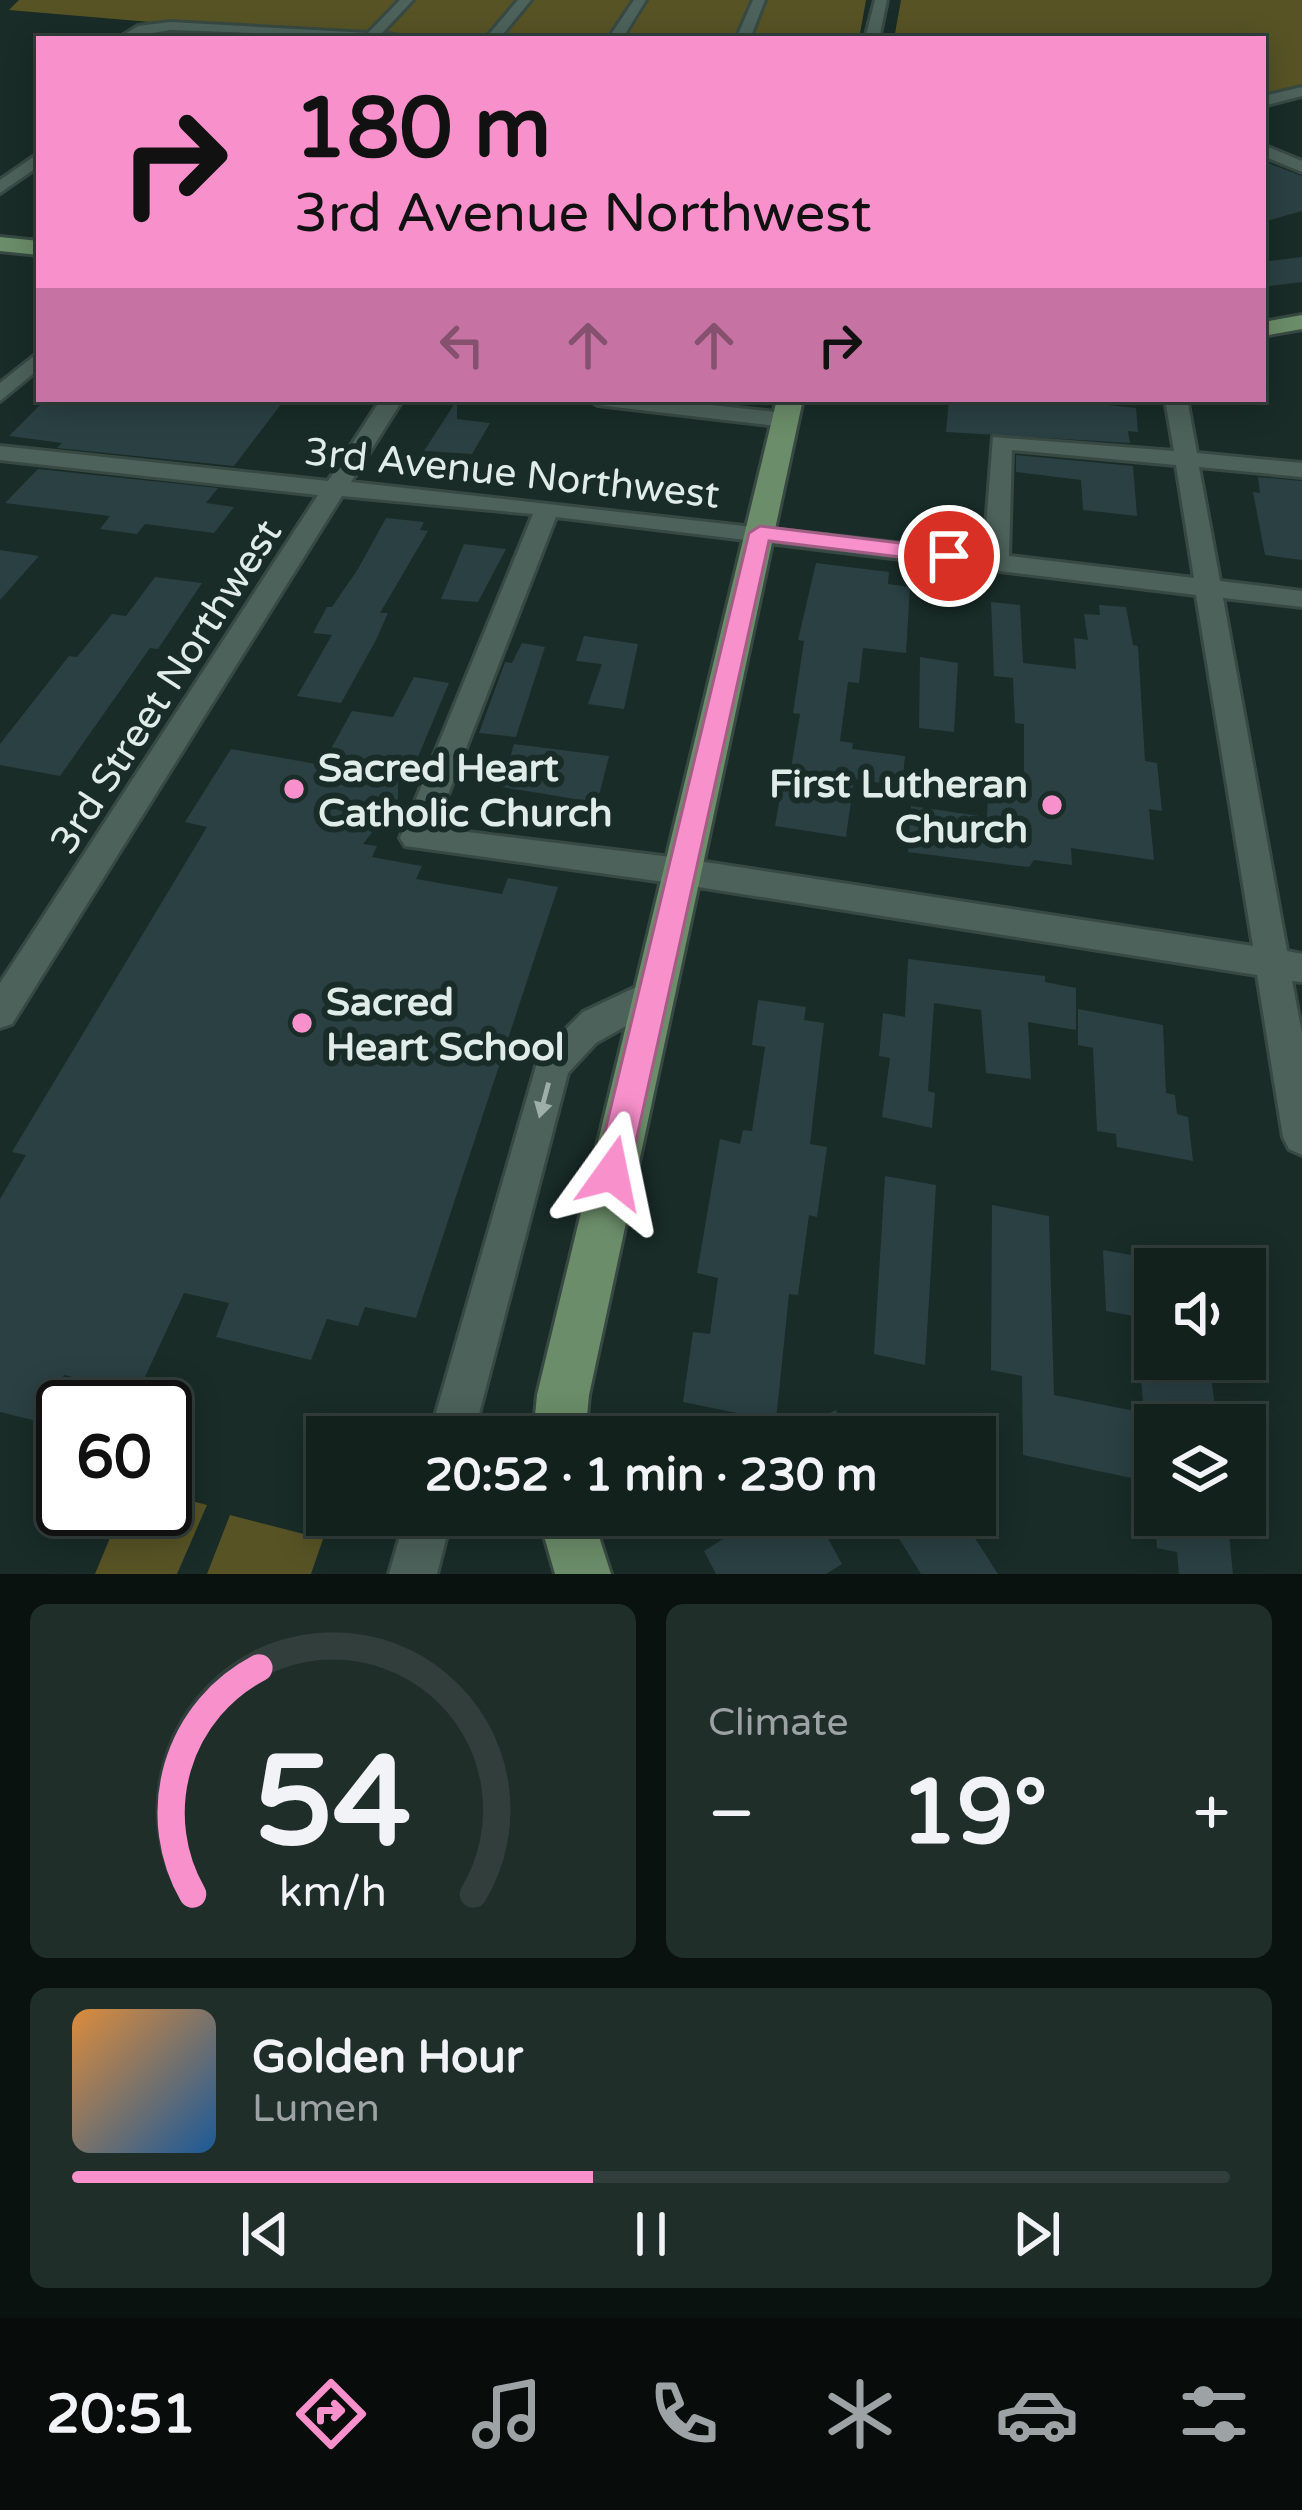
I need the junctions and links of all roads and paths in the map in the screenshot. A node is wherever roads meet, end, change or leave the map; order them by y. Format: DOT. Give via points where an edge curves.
graph roads {
  1 [pos="407,0"];
  2 [pos="524,0"];
  3 [pos="640,0"];
  4 [pos="759,0"];
  5 [pos="881,0"];
  6 [pos="130,36"];
  7 [pos="372,36"];
  8 [pos="494,36"];
  9 [pos="617,36"];
  10 [pos="743,36"];
  11 [pos="873,36"];
  12 [pos="1302,91"];
  13 [pos="1266,100"];
  14 [pos="1266,151"];
  15 [pos="36,160"];
  16 [pos="1302,167"];
  17 [pos="0,188"];
  18 [pos="0,244"];
  19 [pos="36,248"];
  20 [pos="1302,322"];
  21 [pos="1266,328"];
  22 [pos="36,361"];
  23 [pos="0,395"];
  24 [pos="390,402"];
  25 [pos="650,402"];
  26 [pos="1177,402"];
  27 [pos="788,410"];
  28 [pos="0,452"];
  29 [pos="1186,458"];
  30 [pos="1302,470"];
  31 [pos="338,489"];
  32 [pos="547,508"];
  33 [pos="760,533"];
  34 [pos="996,562"];
  35 [pos="1208,587"];
  36 [pos="1302,599"];
  37 [pos="679,871"];
  38 [pos="1288,966"];
  39 [pos="651,995"];
  40 [pos="0,1013"];
  41 [pos="1302,1136"];
  42 [pos="457,1416"];
  43 [pos="562,1416"];
  44 [pos="423,1536"];
  45 [pos="571,1536"];
  46 [pos="413,1574"];
  47 [pos="583,1574"];
  1 -- 7 [label="street"];
  2 -- 8 [label="street"];
  3 -- 9 [label="street"];
  4 -- 10 [label="street"];
  5 -- 11 [label="street"];
  6 -- 7 [label="street" via="178,26"];
  12 -- 13 [label="street"];
  14 -- 16 [label="street"];
  15 -- 17 [label="street"];
  18 -- 19 [label="main road"];
  20 -- 21 [label="main road"];
  22 -- 23 [label="street"];
  24 -- 31 [label="street, 3rd Street Northwest"];
  25 -- 27 [label="street"];
  26 -- 29 [label="street"];
  27 -- 33 [label="main road"];
  28 -- 31 [label="street, 3rd Avenue Northwest"];
  29 -- 30 [label="street"];
  29 -- 34 [label="street" via="1001,442"];
  29 -- 35 [label="street"];
  31 -- 32 [label="street, 3rd Avenue Northwest"];
  31 -- 40 [label="street, 3rd Street Northwest"];
  32 -- 33 [label="street, 3rd Avenue Northwest"];
  32 -- 37 [label="street" via="416,838"];
  33 -- 34 [label="street, 3rd Avenue Northwest"];
  33 -- 37 [label="main road"];
  34 -- 35 [label="street, 3rd Avenue Northwest"];
  35 -- 36 [label="street, 3rd Avenue Northwest"];
  35 -- 38 [label="street"];
  37 -- 38 [label="street"];
  37 -- 39 [label="main road"];
  38 -- 41 [label="street"];
  39 -- 42 [label="street, one-way" via="592,1022 553,1067"];
  39 -- 43 [label="main road"];
  44 -- 46 [label="street"];
  45 -- 47 [label="main road"];
}
